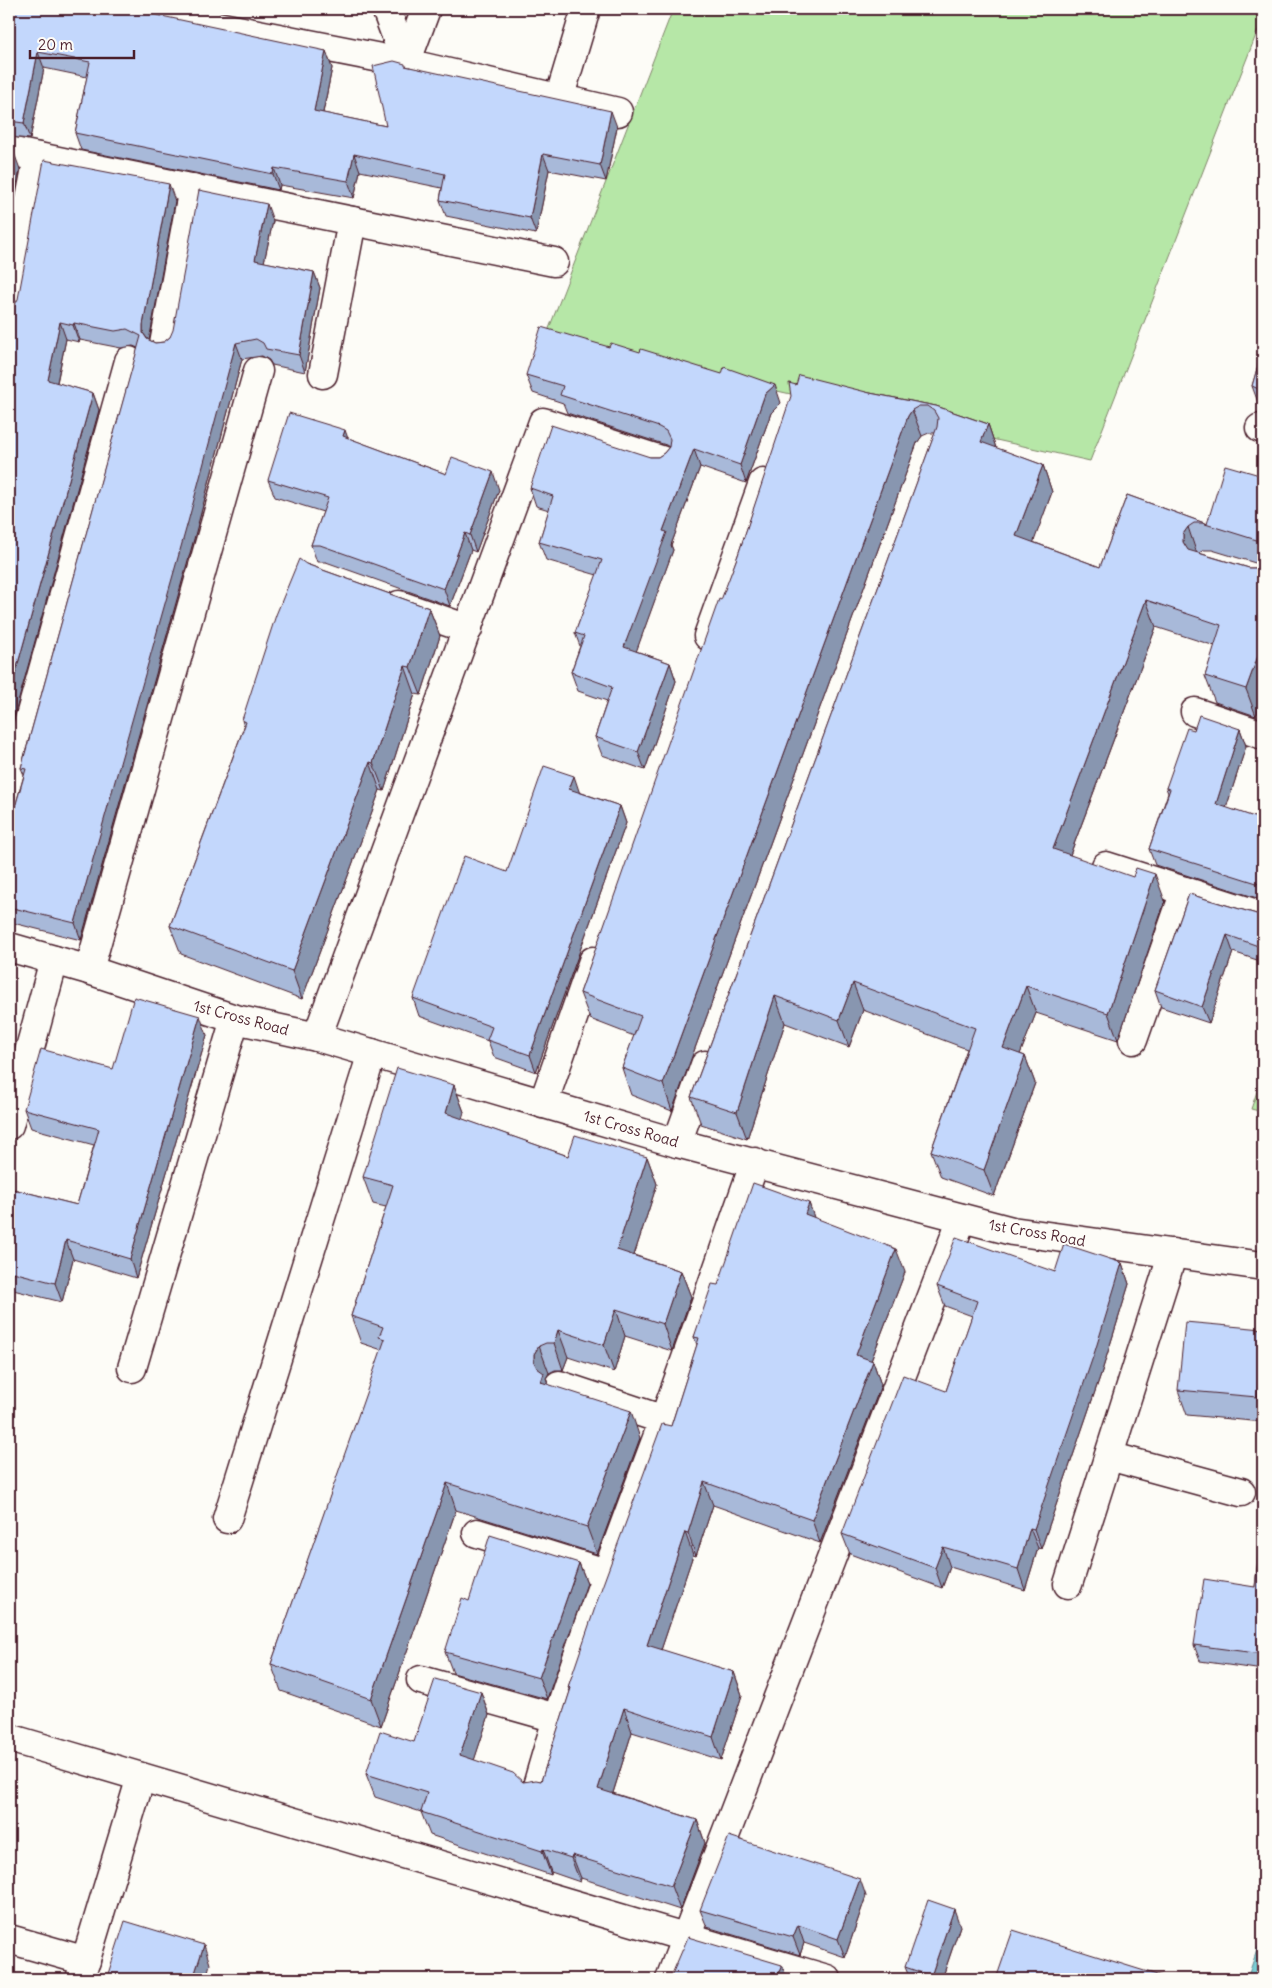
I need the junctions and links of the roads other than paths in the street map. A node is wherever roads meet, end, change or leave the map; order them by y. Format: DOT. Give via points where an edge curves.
graph roads {
  1 [pos="130,9"];
  2 [pos="386,9"];
  3 [pos="426,9"];
  4 [pos="586,9"];
  5 [pos="406,63"];
  6 [pos="559,99"];
  7 [pos="618,112"];
  8 [pos="9,151"];
  9 [pos="38,157"];
  10 [pos="194,188"];
  11 [pos="352,221"];
  12 [pos="554,262"];
  13 [pos="9,312"];
  14 [pos="164,344"];
  15 [pos="129,361"];
  16 [pos="258,371"];
  17 [pos="323,374"];
  18 [pos="772,455"];
  19 [pos="661,460"];
  20 [pos="376,597"];
  21 [pos="468,629"];
  22 [pos="699,662"];
  23 [pos="1195,712"];
  24 [pos="1263,735"];
  25 [pos="9,792"];
  26 [pos="1106,866"];
  27 [pos="1185,891"];
  28 [pos="1263,916"];
  29 [pos="602,934"];
  30 [pos="9,947"];
  31 [pos="54,960"];
  32 [pos="89,970"];
  33 [pos="235,1019"];
  34 [pos="317,1037"];
  35 [pos="1133,1040"];
  36 [pos="714,1041"];
  37 [pos="372,1053"];
  38 [pos="543,1104"];
  39 [pos="9,1125"];
  40 [pos="676,1143"];
  41 [pos="755,1162"];
  42 [pos="962,1218"];
  43 [pos="1173,1253"];
  44 [pos="1263,1266"];
  45 [pos="132,1368"];
  46 [pos="559,1385"];
  47 [pos="664,1420"];
  48 [pos="1109,1456"];
  49 [pos="1241,1492"];
  50 [pos="227,1519"];
  51 [pos="477,1533"];
  52 [pos="606,1573"];
  53 [pos="1068,1584"];
  54 [pos="421,1680"];
  55 [pos="556,1718"];
  56 [pos="9,1738"];
  57 [pos="141,1777"];
  58 [pos="536,1790"];
  59 [pos="685,1937"];
  60 [pos="9,1939"];
  61 [pos="83,1970"];
  62 [pos="670,1979"];
  63 [pos="827,1979"];
  1 -- 5 [label="street"];
  2 -- 5 [label="street"];
  3 -- 5 [label="street"];
  4 -- 6 [label="street"];
  5 -- 6 [label="street"];
  6 -- 7 [label="street"];
  8 -- 9 [label="street"];
  9 -- 10 [label="street"];
  9 -- 13 [label="street"];
  10 -- 11 [label="street"];
  10 -- 14 [label="street"];
  11 -- 12 [label="street"];
  11 -- 17 [label="street"];
  15 -- 25 [label="street"];
  16 -- 32 [label="street"];
  18 -- 22 [label="street"];
  19 -- 21 [label="street" via="542,422"];
  20 -- 21 [label="street"];
  21 -- 34 [label="street"];
  23 -- 24 [label="street"];
  26 -- 27 [label="street"];
  27 -- 28 [label="street"];
  27 -- 35 [label="street"];
  29 -- 38 [label="street"];
  30 -- 31 [label="street, 1st Cross Road"];
  31 -- 32 [label="street, 1st Cross Road"];
  31 -- 39 [label="street"];
  32 -- 33 [label="street, 1st Cross Road"];
  33 -- 34 [label="street, 1st Cross Road"];
  33 -- 45 [label="street"];
  34 -- 37 [label="street, 1st Cross Road"];
  36 -- 40 [label="street"];
  37 -- 38 [label="street, 1st Cross Road"];
  37 -- 50 [label="street"];
  38 -- 40 [label="street, 1st Cross Road"];
  40 -- 41 [label="street, 1st Cross Road"];
  41 -- 42 [label="street, 1st Cross Road"];
  41 -- 47 [label="street"];
  42 -- 43 [label="street, 1st Cross Road" via="1012,1231"];
  42 -- 59 [label="street"];
  43 -- 44 [label="street, 1st Cross Road"];
  43 -- 48 [label="street"];
  46 -- 47 [label="street"];
  47 -- 52 [label="street"];
  48 -- 49 [label="street"];
  48 -- 53 [label="street"];
  51 -- 52 [label="street"];
  52 -- 55 [label="street"];
  54 -- 55 [label="street"];
  55 -- 58 [label="street"];
  56 -- 57 [label="street"];
  57 -- 59 [label="street"];
  57 -- 61 [label="street"];
  59 -- 62 [label="street"];
  59 -- 63 [label="street"];
  60 -- 61 [label="street"];
}
